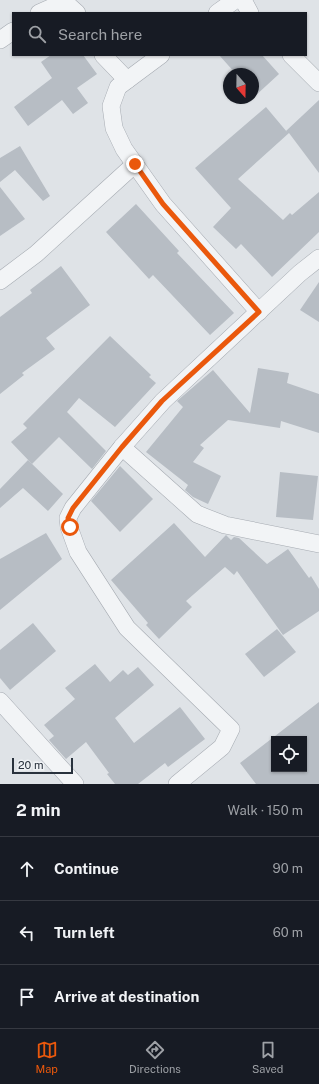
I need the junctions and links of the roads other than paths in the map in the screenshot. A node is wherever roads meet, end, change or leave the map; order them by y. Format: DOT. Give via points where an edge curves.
graph roads {
  1 [pos="235,0"];
  2 [pos="243,0"];
  3 [pos="67,6"];
  4 [pos="41,12"];
  5 [pos="218,12"];
  6 [pos="249,12"];
  7 [pos="12,32"];
  8 [pos="0,40"];
  9 [pos="104,56"];
  10 [pos="160,56"];
  11 [pos="291,56"];
  12 [pos="127,80"];
  13 [pos="319,83"];
  14 [pos="135,164"];
  15 [pos="319,258"];
  16 [pos="0,281"];
  17 [pos="259,312"];
  18 [pos="122,447"];
  19 [pos="319,544"];
  20 [pos="0,701"];
  21 [pos="75,784"];
  22 [pos="177,784"];
  1 -- 5 [label="street"];
  2 -- 6 [label="street"];
  3 -- 4 [label="street" via="57,5"];
  7 -- 8 [label="street"];
  9 -- 12 [label="street"];
  10 -- 12 [label="street"];
  11 -- 13 [label="street"];
  12 -- 14 [label="street" via="118,87 110,106 114,128"];
  14 -- 16 [label="street" via="36,254"];
  14 -- 17 [label="street" via="163,204"];
  15 -- 17 [label="street"];
  17 -- 18 [label="street" via="162,401"];
  18 -- 19 [label="street" via="197,514 225,525"];
  18 -- 22 [label="street" via="73,508 68,518 78,552 127,628 231,729 222,747"];
  20 -- 21 [label="street"];
}
